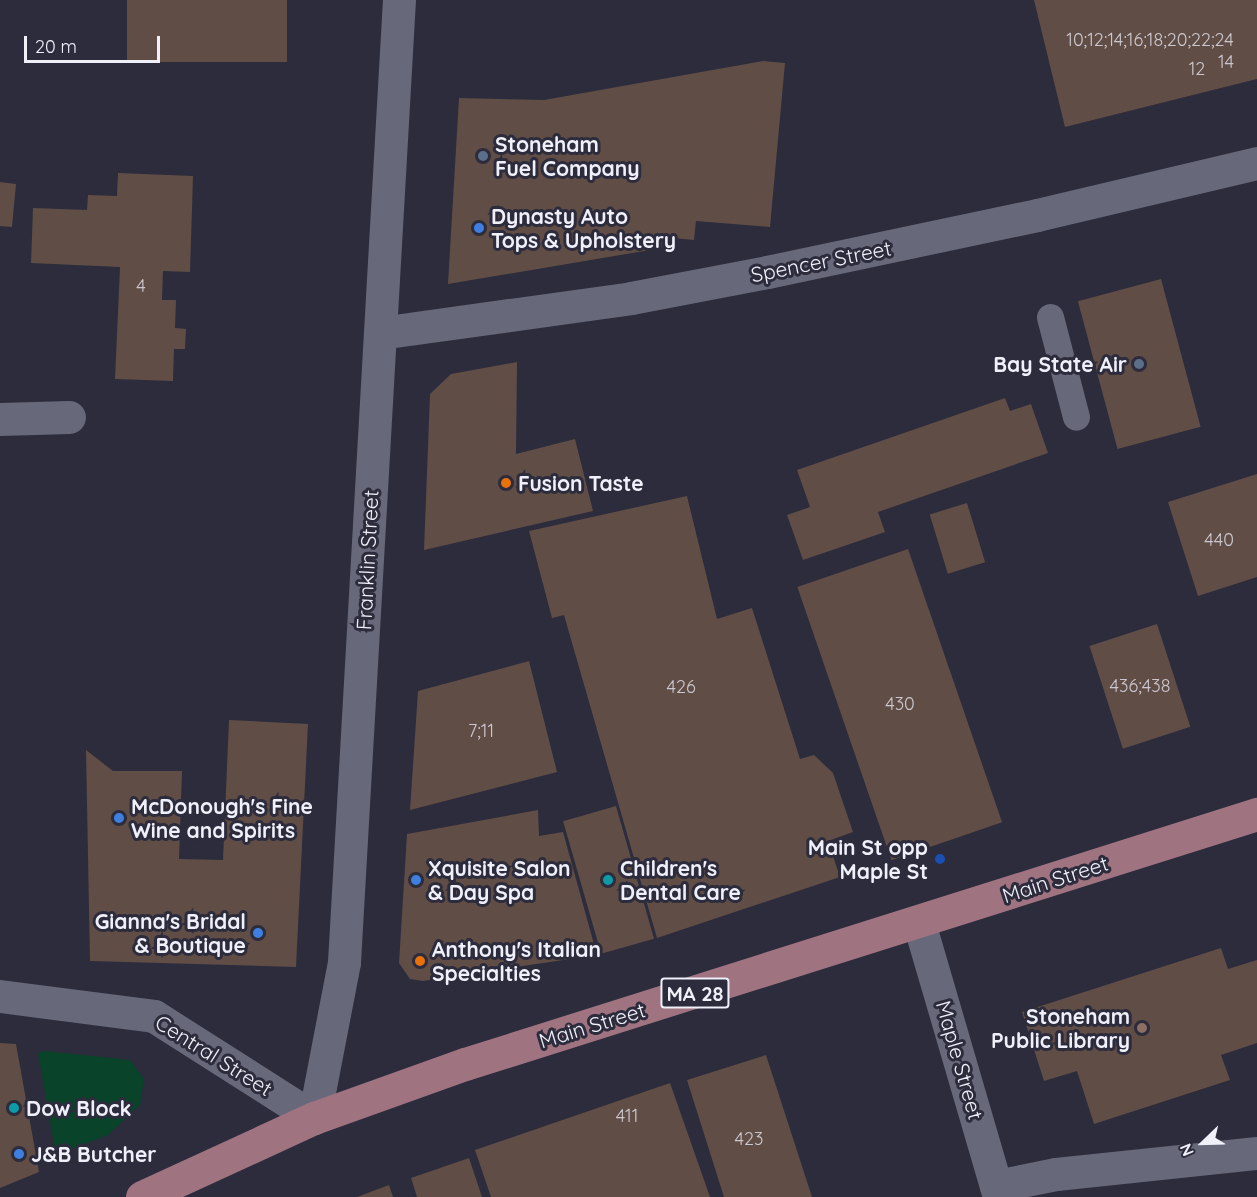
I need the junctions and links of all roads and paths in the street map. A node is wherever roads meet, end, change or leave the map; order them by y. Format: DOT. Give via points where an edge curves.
graph roads {
  1 [pos="399,0"];
  2 [pos="1257,163"];
  3 [pos="1050,317"];
  4 [pos="380,333"];
  5 [pos="69,417"];
  6 [pos="1076,417"];
  7 [pos="0,419"];
  8 [pos="1257,814"];
  9 [pos="919,923"];
  10 [pos="0,994"];
  11 [pos="314,1118"];
  12 [pos="1257,1153"];
  13 [pos="997,1192"];
  14 [pos="142,1197"];
  1 -- 4 [label="street, Franklin Street"];
  2 -- 4 [label="street, Spencer Street" via="788,268 631,298"];
  3 -- 6 [label="lane"];
  4 -- 11 [label="street, Franklin Street" via="344,962"];
  5 -- 7 [label="street"];
  8 -- 9 [label="main road, Main Street / MA 28"];
  9 -- 11 [label="main road, Main Street / MA 28" via="465,1064"];
  9 -- 13 [label="street, Maple Street"];
  10 -- 11 [label="street, Central Street" via="154,1016"];
  11 -- 14 [label="main road, Main Street / MA 28"];
  12 -- 13 [label="street" via="1056,1174"];
}
